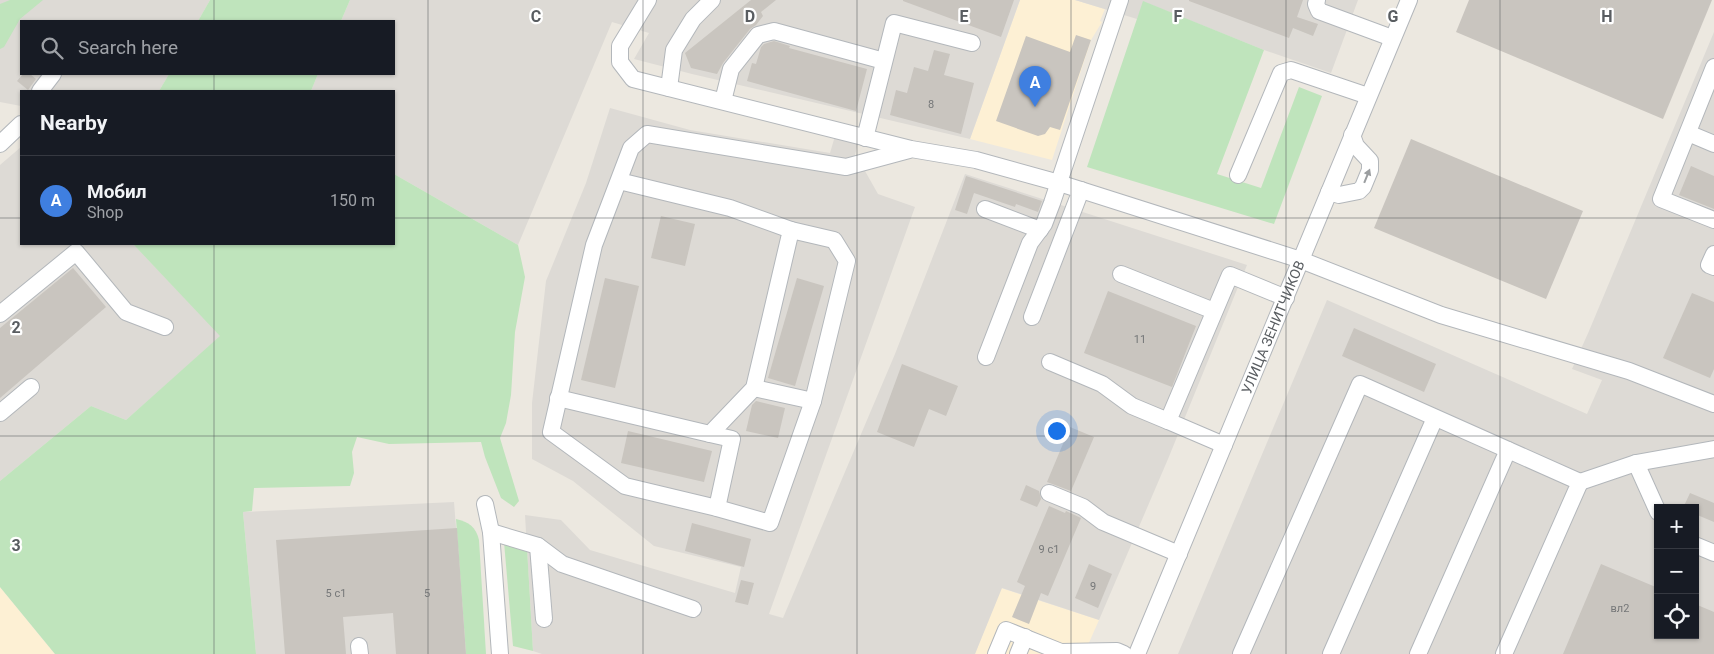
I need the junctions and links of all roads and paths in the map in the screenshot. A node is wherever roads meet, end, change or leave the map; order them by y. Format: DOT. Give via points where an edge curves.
graph roads {
  1 [pos="648,0"];
  2 [pos="712,0"];
  3 [pos="1120,0"];
  4 [pos="1317,0"];
  5 [pos="1409,0"];
  6 [pos="1392,38"];
  7 [pos="972,43"];
  8 [pos="884,61"];
  9 [pos="1714,67"];
  10 [pos="52,75"];
  11 [pos="669,88"];
  12 [pos="41,90"];
  13 [pos="1368,96"];
  14 [pos="723,101"];
  15 [pos="20,125"];
  16 [pos="1688,133"];
  17 [pos="1352,135"];
  18 [pos="865,138"];
  19 [pos="0,144"];
  20 [pos="1714,144"];
  21 [pos="911,150"];
  22 [pos="1238,175"];
  23 [pos="619,182"];
  24 [pos="1059,183"];
  25 [pos="1081,190"];
  26 [pos="1329,192"];
  27 [pos="985,208"];
  28 [pos="1714,220"];
  29 [pos="791,230"];
  30 [pos="1040,230"];
  31 [pos="1714,254"];
  32 [pos="1301,260"];
  33 [pos="1714,267"];
  34 [pos="1121,274"];
  35 [pos="1286,298"];
  36 [pos="1214,311"];
  37 [pos="0,314"];
  38 [pos="1032,317"];
  39 [pos="165,327"];
  40 [pos="986,357"];
  41 [pos="1050,362"];
  42 [pos="31,386"];
  43 [pos="754,388"];
  44 [pos="558,398"];
  45 [pos="813,401"];
  46 [pos="1714,404"];
  47 [pos="0,413"];
  48 [pos="1435,418"];
  49 [pos="1168,421"];
  50 [pos="710,434"];
  51 [pos="1224,445"];
  52 [pos="1714,449"];
  53 [pos="1508,450"];
  54 [pos="1636,463"];
  55 [pos="1580,482"];
  56 [pos="1049,493"];
  57 [pos="485,504"];
  58 [pos="1654,504"];
  59 [pos="717,508"];
  60 [pos="491,532"];
  61 [pos="538,546"];
  62 [pos="1699,547"];
  63 [pos="1714,553"];
  64 [pos="1179,554"];
  65 [pos="693,609"];
  66 [pos="544,620"];
  67 [pos="1025,637"];
  68 [pos="1041,649"];
  69 [pos="1061,653"];
  70 [pos="500,654"];
  71 [pos="996,654"];
  72 [pos="1018,654"];
  73 [pos="1124,654"];
  74 [pos="1137,654"];
  75 [pos="1241,654"];
  76 [pos="1331,654"];
  77 [pos="1418,654"];
  78 [pos="1504,654"];
  1 -- 11 [label="street" via="620,46 620,62 633,79"];
  2 -- 11 [label="street" via="694,19 674,50"];
  3 -- 24 [label="street"];
  4 -- 6 [label="street" via="1319,11"];
  5 -- 6 [label="street, УЛИЦА ЗЕНИТЧИКОВ"];
  6 -- 13 [label="street, УЛИЦА ЗЕНИТЧИКОВ"];
  7 -- 8 [label="street" via="894,23"];
  8 -- 14 [label="street" via="774,31 758,35 731,69"];
  8 -- 18 [label="street"];
  9 -- 16 [label="street"];
  10 -- 12 [label="street"];
  11 -- 14 [label="street"];
  13 -- 17 [label="street, УЛИЦА ЗЕНИТЧИКОВ"];
  13 -- 22 [label="street" via="1291,70 1281,73"];
  14 -- 18 [label="street"];
  15 -- 19 [label="street"];
  16 -- 20 [label="street"];
  16 -- 28 [label="street" via="1661,199"];
  17 -- 26 [label="street, УЛИЦА ЗЕНИТЧИКОВ"];
  26 -- 17 [label="street, one-way" via="1339,195 1359,191 1370,170 1370,161 1356,146"];
  18 -- 21 [label="street"];
  21 -- 23 [label="street" via="846,167 647,134 632,148"];
  21 -- 24 [label="street" via="976,160"];
  23 -- 29 [label="street" via="730,208"];
  23 -- 44 [label="street" via="594,245"];
  24 -- 25 [label="street"];
  24 -- 30 [label="street"];
  25 -- 32 [label="street"];
  25 -- 38 [label="street"];
  26 -- 32 [label="street, УЛИЦА ЗЕНИТЧИКОВ"];
  27 -- 30 [label="street"];
  29 -- 43 [label="street"];
  29 -- 45 [label="street" via="834,240 847,261"];
  30 -- 40 [label="street" via="1030,244"];
  31 -- 33 [label="street" via="1709,265"];
  32 -- 35 [label="street, УЛИЦА ЗЕНИТЧИКОВ"];
  32 -- 46 [label="street" via="1441,315 1629,371"];
  34 -- 36 [label="street"];
  35 -- 36 [label="street" via="1230,275"];
  35 -- 51 [label="street, УЛИЦА ЗЕНИТЧИКОВ"];
  36 -- 49 [label="street"];
  37 -- 39 [label="street" via="76,252 126,312"];
  41 -- 49 [label="street" via="1102,384 1132,406"];
  42 -- 47 [label="street"];
  43 -- 45 [label="street"];
  43 -- 50 [label="street"];
  44 -- 50 [label="street"];
  44 -- 59 [label="street" via="551,432 625,486"];
  45 -- 59 [label="street" via="770,523"];
  48 -- 53 [label="street"];
  48 -- 75 [label="street" via="1360,384"];
  48 -- 76 [label="street"];
  49 -- 51 [label="street"];
  50 -- 59 [label="street" via="732,438"];
  51 -- 64 [label="street, УЛИЦА ЗЕНИТЧИКОВ"];
  52 -- 54 [label="street"];
  53 -- 55 [label="street"];
  53 -- 77 [label="street"];
  54 -- 55 [label="street"];
  54 -- 58 [label="street"];
  55 -- 78 [label="street"];
  56 -- 64 [label="street" via="1083,507 1103,522"];
  57 -- 60 [label="street"];
  60 -- 61 [label="street"];
  60 -- 70 [label="street"];
  61 -- 65 [label="street" via="562,564"];
  61 -- 66 [label="street"];
  62 -- 63 [label="street"];
  64 -- 74 [label="street, УЛИЦА ЗЕНИТЧИКОВ"];
  67 -- 68 [label="street"];
  67 -- 71 [label="street" via="1006,630"];
  67 -- 72 [label="street"];
  68 -- 69 [label="street"];
  69 -- 73 [label="street" via="1118,651"];
}
